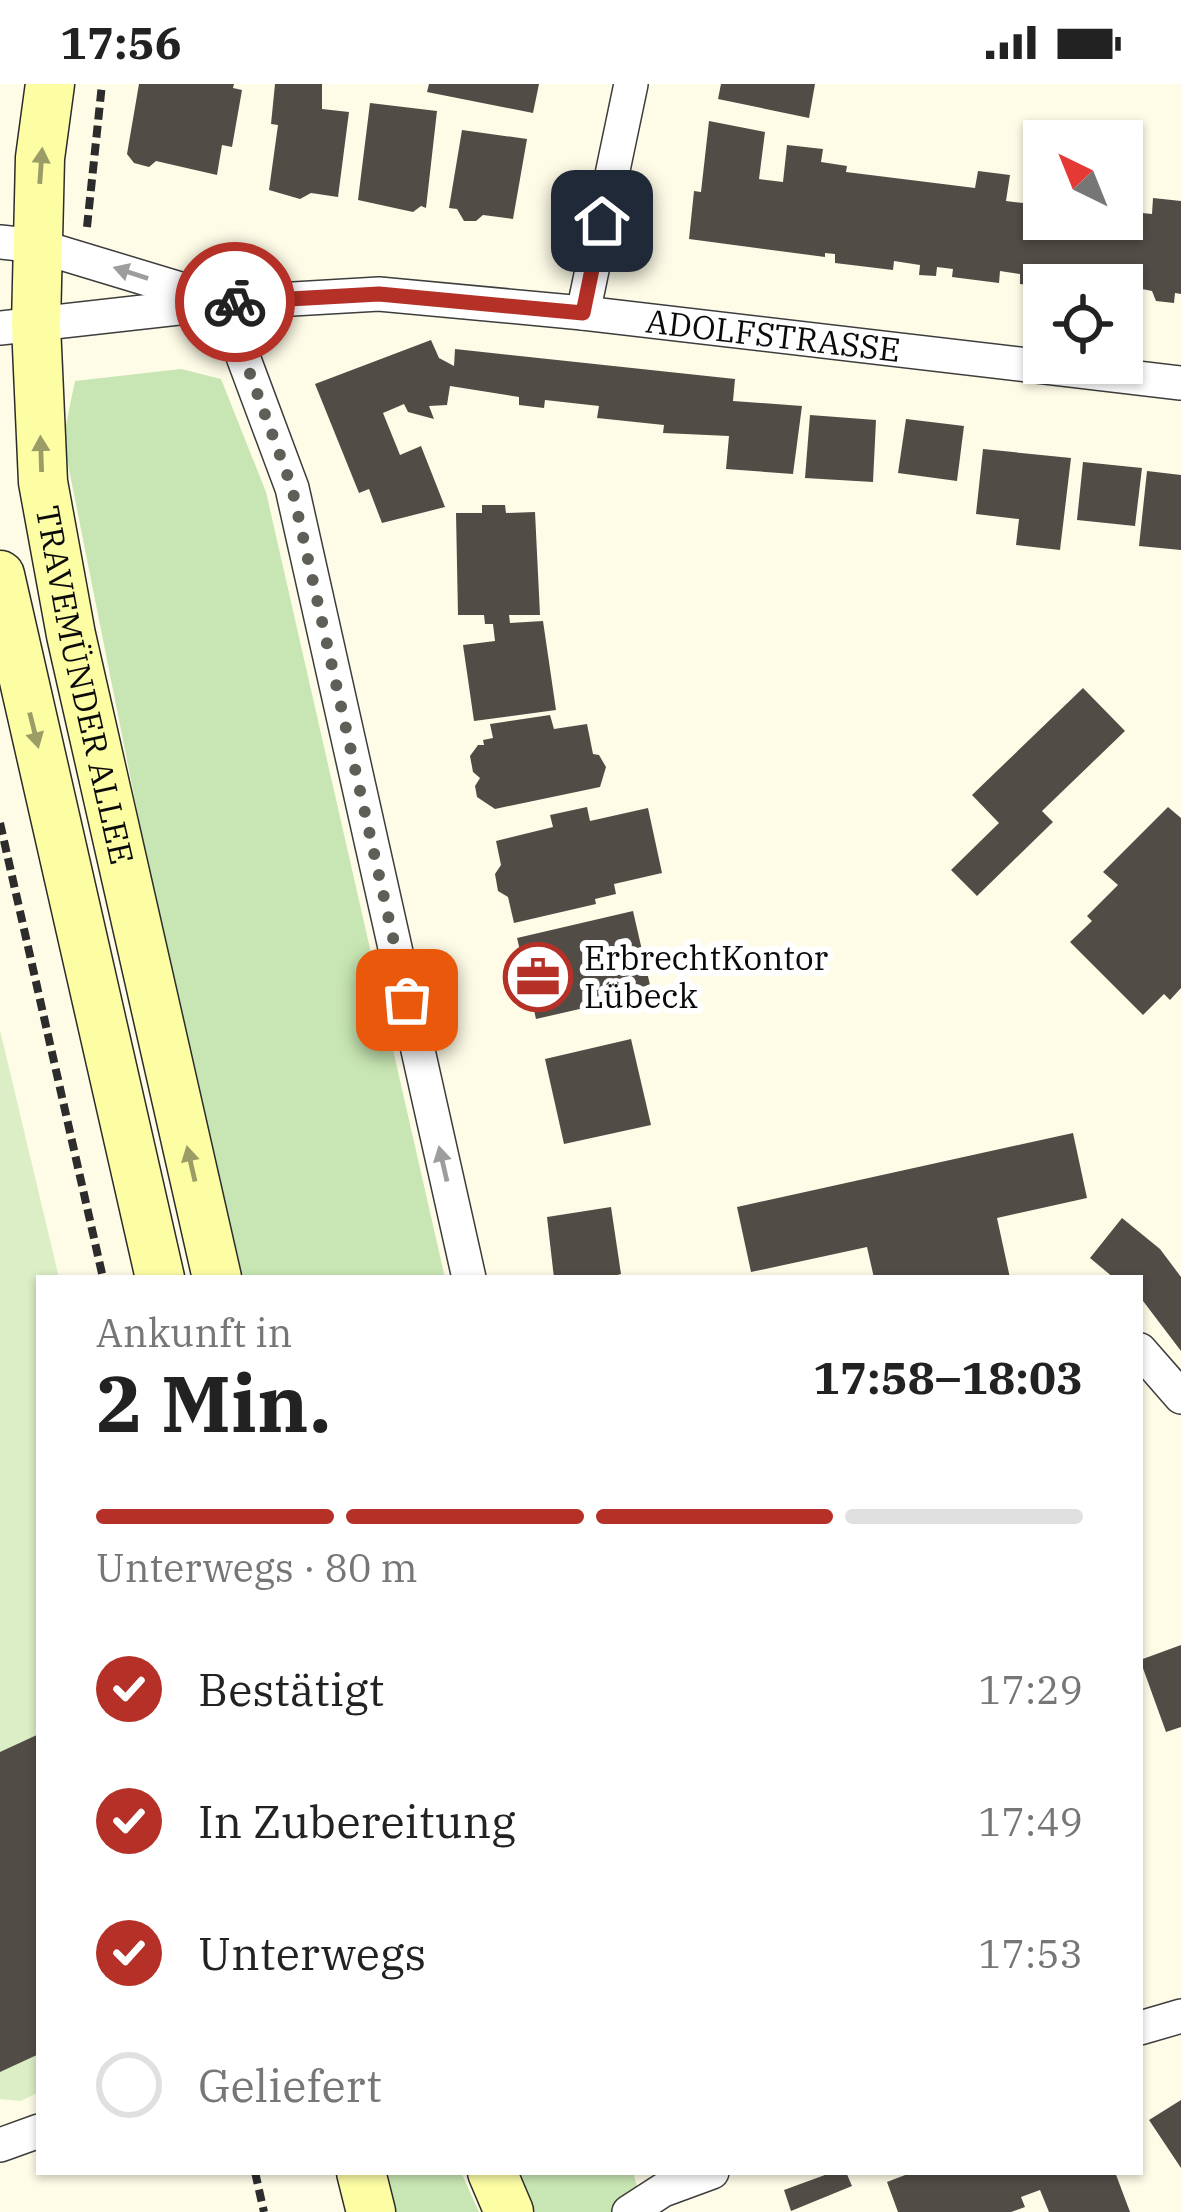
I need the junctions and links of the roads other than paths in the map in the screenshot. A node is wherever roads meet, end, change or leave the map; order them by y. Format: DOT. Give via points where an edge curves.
graph roads {
  1 [pos="50,84"];
  2 [pos="631,84"];
  3 [pos="19,244"];
  4 [pos="224,303"];
  5 [pos="583,313"];
  6 [pos="18,326"];
  7 [pos="1181,383"];
  8 [pos="0,575"];
  9 [pos="159,1275"];
  10 [pos="216,1275"];
  11 [pos="468,1275"];
  12 [pos="1143,1353"];
  13 [pos="1181,1397"];
  14 [pos="1181,2016"];
  15 [pos="1143,2027"];
  16 [pos="36,2132"];
  17 [pos="0,2145"];
  18 [pos="362,2175"];
  19 [pos="493,2175"];
  20 [pos="704,2175"];
  21 [pos="664,2191"];
  22 [pos="371,2212"];
  23 [pos="508,2212"];
  24 [pos="629,2212"];
  3 -- 1 [label="main road, TRAVEMÜNDER ALLEE, one-way"];
  2 -- 5 [label="street"];
  4 -- 3 [label="street, ADOLFSTRASSE, one-way"];
  3 -- 6 [label="main road, TRAVEMÜNDER ALLEE"];
  4 -- 5 [label="street, ADOLFSTRASSE" via="379,294"];
  4 -- 6 [label="street, ADOLFSTRASSE"];
  11 -- 4 [label="street, one-way" via="292,488"];
  5 -- 7 [label="street, ADOLFSTRASSE"];
  10 -- 6 [label="main road, TRAVEMÜNDER ALLEE, one-way" via="67,613"];
  8 -- 9 [label="main road, TRAVEMÜNDER ALLEE, one-way"];
  12 -- 13 [label="street"];
  14 -- 15 [label="street"];
  16 -- 17 [label="street"];
  18 -- 22 [label="main road"];
  19 -- 23 [label="main road"];
  20 -- 21 [label="street"];
  21 -- 24 [label="street"];
}
